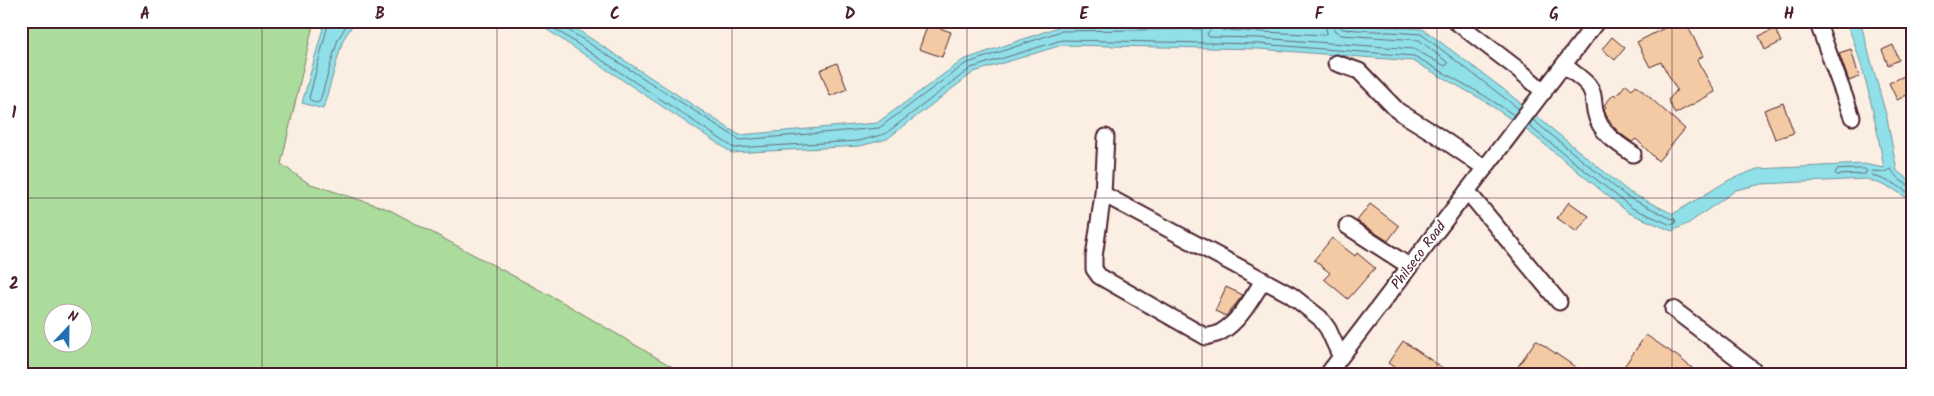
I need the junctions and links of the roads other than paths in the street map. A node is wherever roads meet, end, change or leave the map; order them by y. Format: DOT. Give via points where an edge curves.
graph roads {
  1 [pos="1455,21"];
  2 [pos="1597,21"];
  3 [pos="1817,21"];
  4 [pos="1336,63"];
  5 [pos="1564,65"];
  6 [pos="1541,95"];
  7 [pos="1852,117"];
  8 [pos="1106,137"];
  9 [pos="1633,154"];
  10 [pos="1485,168"];
  11 [pos="1468,191"];
  12 [pos="1103,194"];
  13 [pos="1347,226"];
  14 [pos="1409,266"];
  15 [pos="1263,281"];
  16 [pos="1559,302"];
  17 [pos="1673,309"];
  18 [pos="1340,356"];
  19 [pos="1332,373"];
  20 [pos="1757,375"];
  1 -- 6 [label="street" via="1519,70"];
  2 -- 5 [label="street, Philseco Road"];
  3 -- 7 [label="street"];
  4 -- 10 [label="street" via="1359,71 1398,111"];
  5 -- 6 [label="street, Philseco Road"];
  5 -- 9 [label="street" via="1589,86 1599,124 1607,135"];
  6 -- 10 [label="street, Philseco Road"];
  8 -- 12 [label="street"];
  10 -- 11 [label="street, Philseco Road"];
  11 -- 14 [label="street, Philseco Road"];
  11 -- 16 [label="street"];
  12 -- 15 [label="street"];
  12 -- 15 [label="street" via="1094,257 1094,269 1099,276 1206,336 1220,333 1232,324"];
  13 -- 14 [label="street"];
  14 -- 18 [label="street, Philseco Road"];
  15 -- 18 [label="street" via="1291,295 1320,318"];
  17 -- 20 [label="street"];
  18 -- 19 [label="street, Philseco Road"];
}
